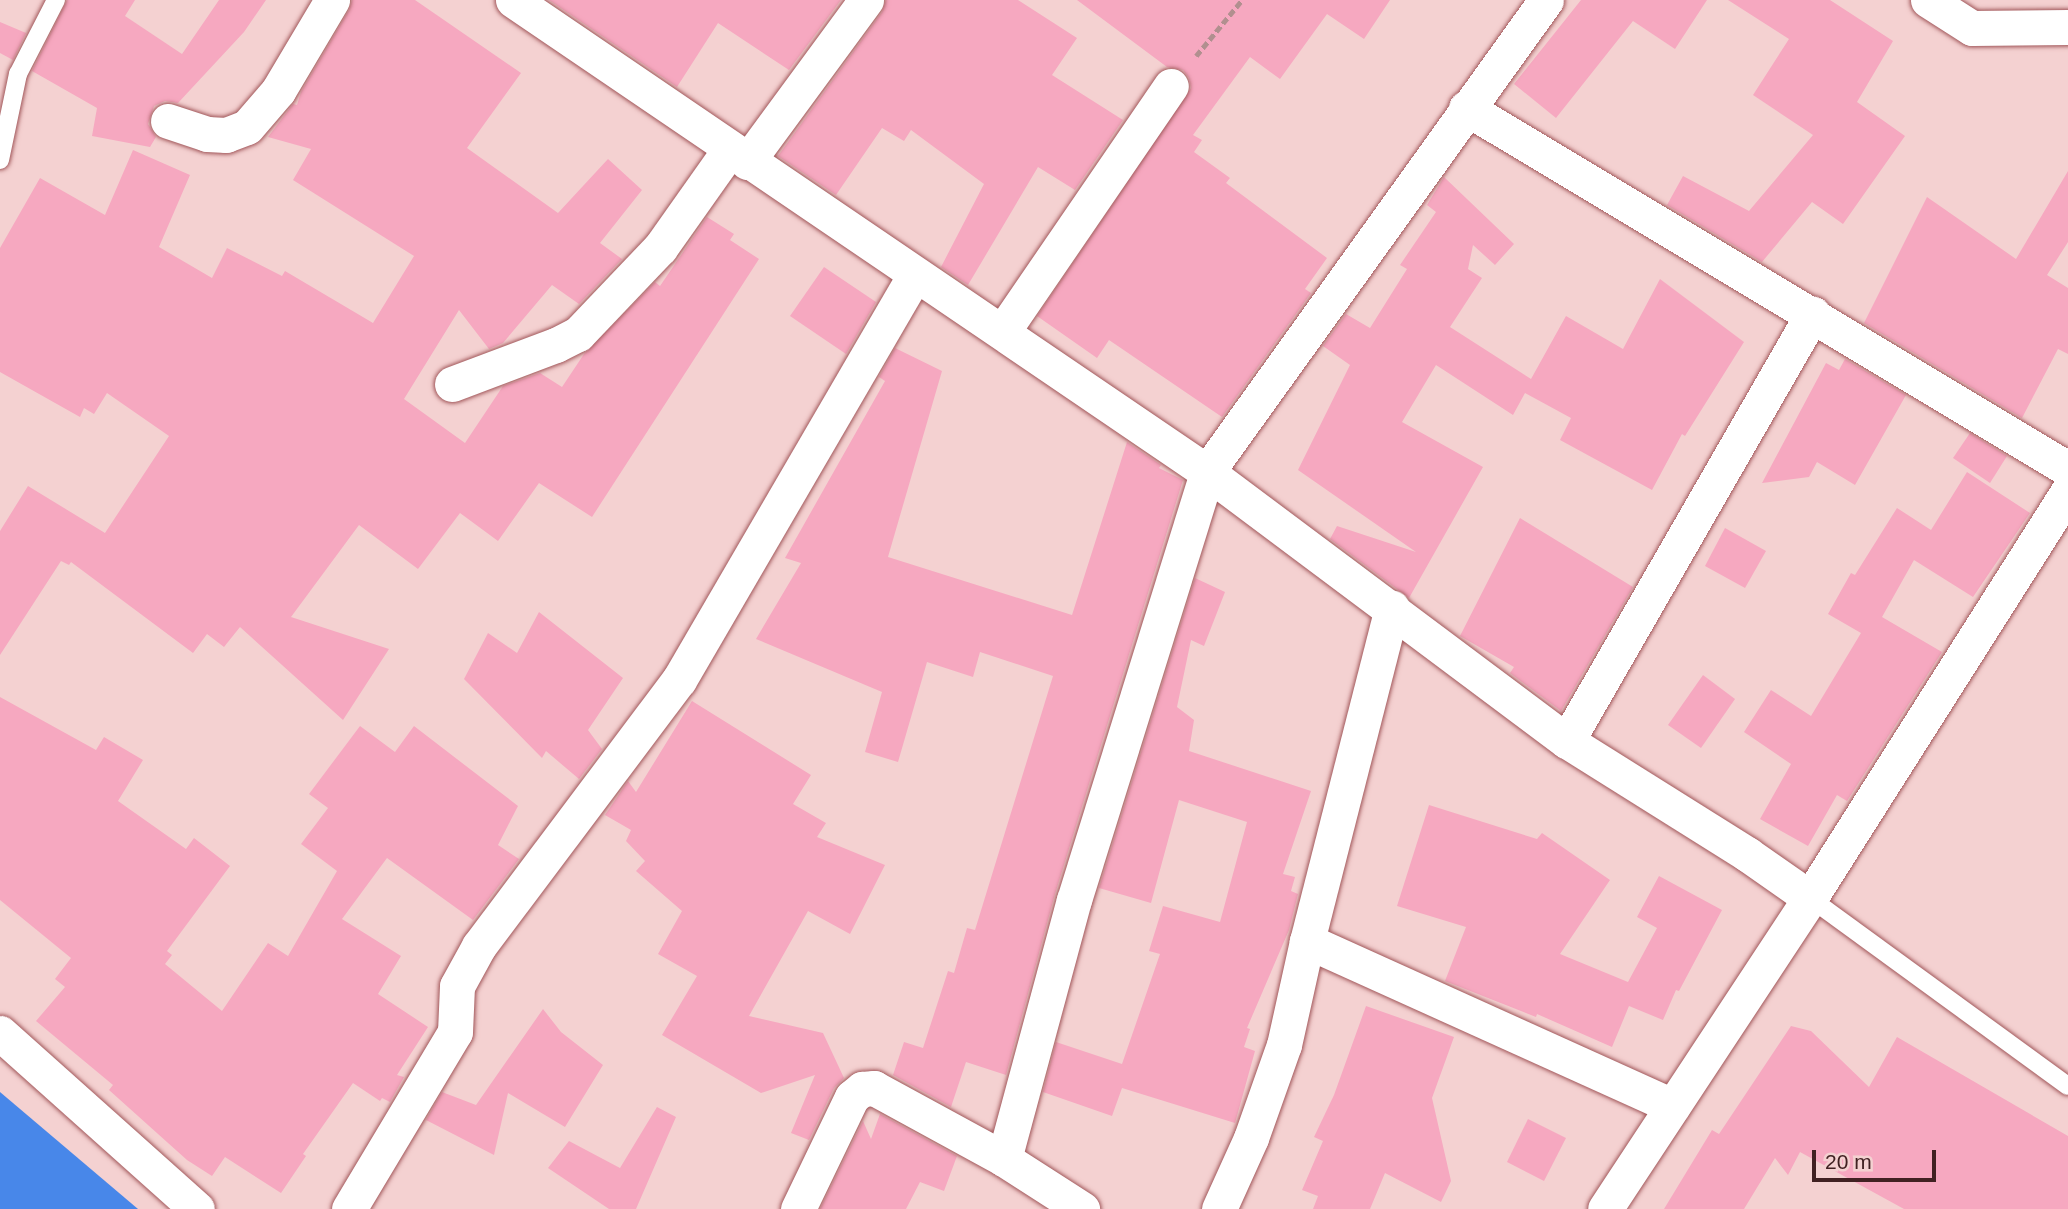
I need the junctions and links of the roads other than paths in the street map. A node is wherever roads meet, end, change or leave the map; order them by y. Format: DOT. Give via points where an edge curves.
graph roads {
  1 [pos="55,0"];
  2 [pos="331,0"];
  3 [pos="513,0"];
  4 [pos="866,0"];
  5 [pos="1546,0"];
  6 [pos="1928,0"];
  7 [pos="2068,27"];
  8 [pos="1171,86"];
  9 [pos="1466,108"];
  10 [pos="168,121"];
  11 [pos="739,155"];
  12 [pos="0,160"];
  13 [pos="914,276"];
  14 [pos="1813,314"];
  15 [pos="1003,331"];
  16 [pos="452,384"];
  17 [pos="2068,469"];
  18 [pos="1206,472"];
  19 [pos="2068,491"];
  20 [pos="1391,608"];
  21 [pos="1567,741"];
  22 [pos="1810,898"];
  23 [pos="1307,941"];
  24 [pos="0,1033"];
  25 [pos="2068,1086"];
  26 [pos="1672,1106"];
  27 [pos="1004,1159"];
  28 [pos="197,1209"];
  29 [pos="349,1209"];
  30 [pos="798,1209"];
  31 [pos="1082,1209"];
  32 [pos="1219,1209"];
  33 [pos="1605,1209"];
  1 -- 12 [label="lane" via="18,74"];
  2 -- 10 [label="street" via="278,91 247,127 226,135 207,134"];
  3 -- 11 [label="street"];
  4 -- 11 [label="street"];
  5 -- 9 [label="street"];
  6 -- 7 [label="street" via="1972,28"];
  8 -- 15 [label="street"];
  9 -- 14 [label="street"];
  9 -- 18 [label="street"];
  11 -- 13 [label="street"];
  11 -- 16 [label="street" via="578,334"];
  13 -- 15 [label="street"];
  13 -- 29 [label="street" via="680,680 479,946 457,986 455,1032"];
  14 -- 17 [label="street"];
  14 -- 21 [label="street"];
  15 -- 18 [label="street"];
  18 -- 20 [label="street"];
  18 -- 27 [label="street" via="1074,900"];
  19 -- 22 [label="street"];
  20 -- 21 [label="street"];
  20 -- 23 [label="street"];
  21 -- 22 [label="street"];
  22 -- 25 [label="lane"];
  22 -- 26 [label="street"];
  23 -- 26 [label="street"];
  23 -- 32 [label="street" via="1284,1045 1251,1138"];
  24 -- 28 [label="street"];
  26 -- 33 [label="street"];
  27 -- 30 [label="street" via="874,1088 862,1088 852,1097"];
  27 -- 31 [label="street"];
}
